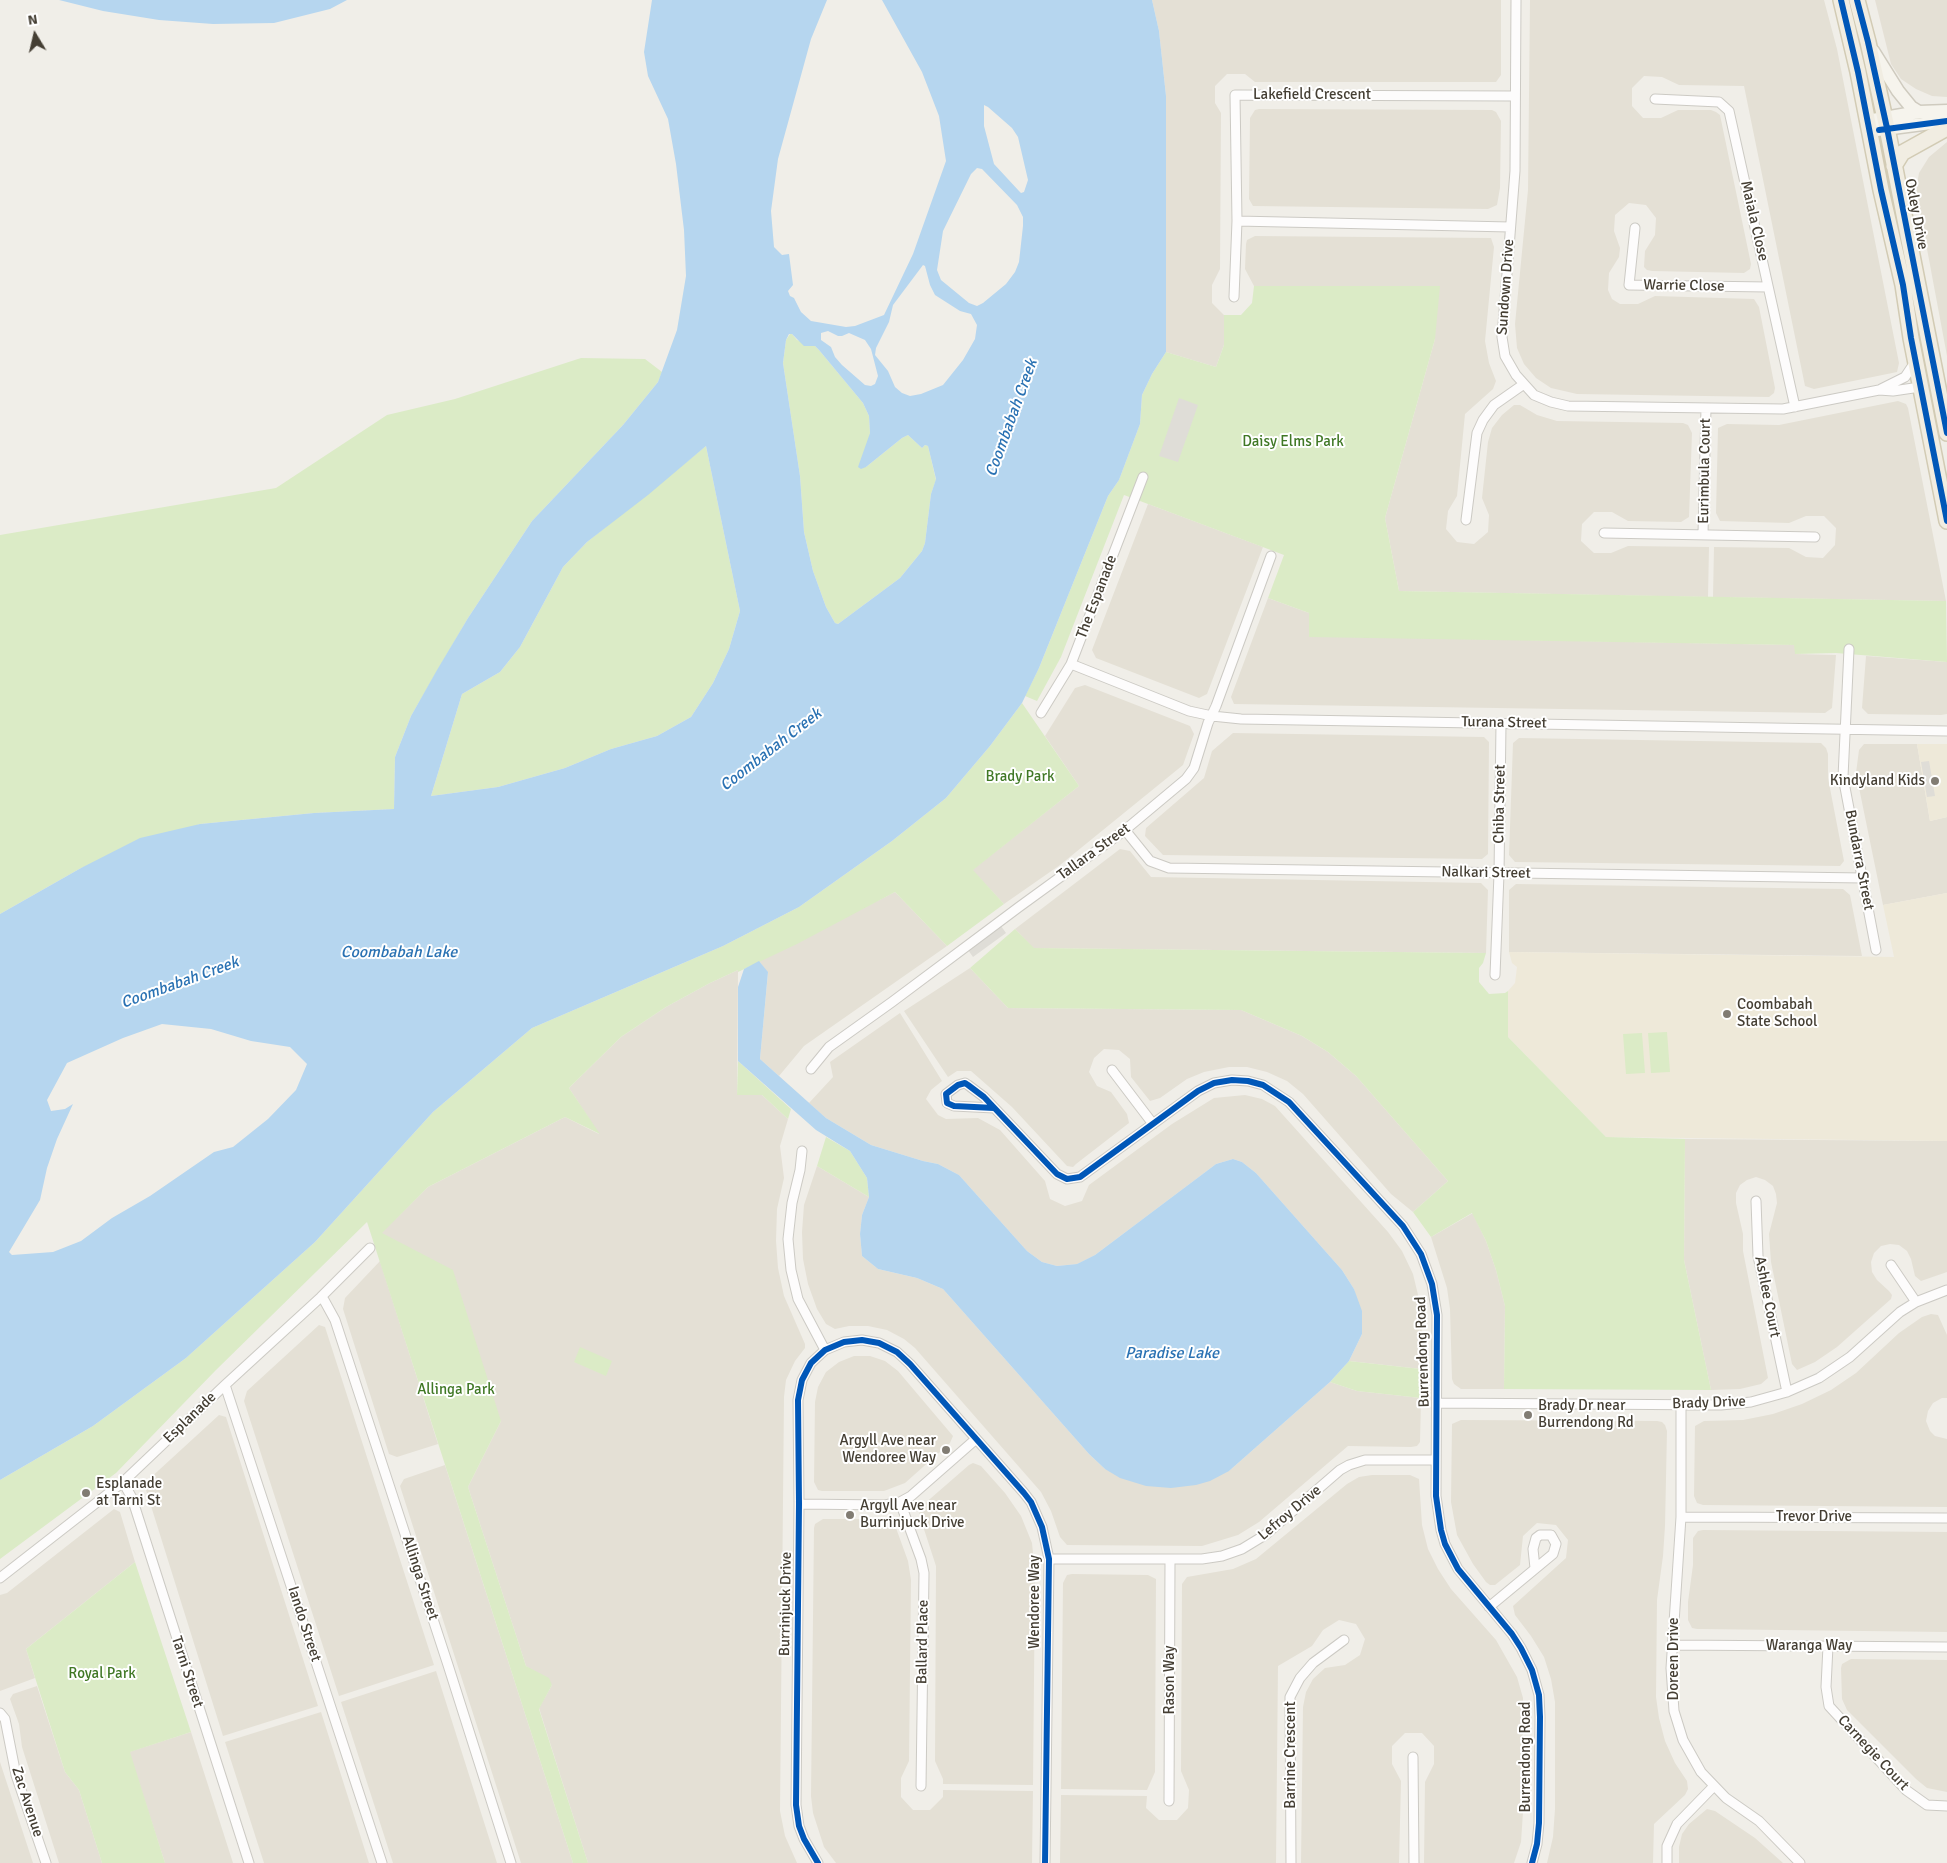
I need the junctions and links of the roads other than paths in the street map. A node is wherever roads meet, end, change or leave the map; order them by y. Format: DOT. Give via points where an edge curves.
graph roads {
  1 [pos="1516,0"];
  2 [pos="1841,0"];
  3 [pos="1857,0"];
  4 [pos="1868,42"];
  5 [pos="1515,96"];
  6 [pos="1655,99"];
  7 [pos="1947,110"];
  8 [pos="1919,112"];
  9 [pos="1947,121"];
  10 [pos="1886,123"];
  11 [pos="1868,126"];
  12 [pos="1947,128"];
  13 [pos="1894,166"];
  14 [pos="1237,221"];
  15 [pos="1510,227"];
  16 [pos="1635,228"];
  17 [pos="1768,287"];
  18 [pos="1234,297"];
  19 [pos="1926,332"];
  20 [pos="1915,361"];
  21 [pos="1524,384"];
  22 [pos="1920,387"];
  23 [pos="1879,390"];
  24 [pos="1795,407"];
  25 [pos="1706,408"];
  26 [pos="1947,433"];
  27 [pos="1143,477"];
  28 [pos="1466,520"];
  29 [pos="1947,521"];
  30 [pos="1604,533"];
  31 [pos="1703,534"];
  32 [pos="1815,537"];
  33 [pos="1271,556"];
  34 [pos="1849,649"];
  35 [pos="1071,664"];
  36 [pos="1041,713"];
  37 [pos="1212,716"];
  38 [pos="1500,724"];
  39 [pos="1845,728"];
  40 [pos="1947,731"];
  41 [pos="1125,830"];
  42 [pos="1499,874"];
  43 [pos="1863,878"];
  44 [pos="1876,950"];
  45 [pos="1495,975"];
  46 [pos="811,1069"];
  47 [pos="1112,1070"];
  48 [pos="994,1108"];
  49 [pos="1153,1124"];
  50 [pos="802,1151"];
  51 [pos="1756,1201"];
  52 [pos="370,1248"];
  53 [pos="1891,1265"];
  54 [pos="1947,1290"];
  55 [pos="321,1297"];
  56 [pos="1916,1302"];
  57 [pos="825,1350"];
  58 [pos="225,1384"];
  59 [pos="1787,1392"];
  60 [pos="1437,1403"];
  61 [pos="1681,1404"];
  62 [pos="976,1439"];
  63 [pos="1436,1460"];
  64 [pos="123,1482"];
  65 [pos="900,1502"];
  66 [pos="799,1504"];
  67 [pos="1681,1517"];
  68 [pos="1947,1518"];
  69 [pos="1049,1559"];
  70 [pos="1170,1560"];
  71 [pos="1535,1568"];
  72 [pos="0,1578"];
  73 [pos="1489,1607"];
  74 [pos="1344,1640"];
  75 [pos="1672,1645"];
  76 [pos="1828,1646"];
  77 [pos="1947,1647"];
  78 [pos="0,1713"];
  79 [pos="1413,1757"];
  80 [pos="922,1786"];
  81 [pos="1714,1786"];
  82 [pos="1170,1801"];
  83 [pos="1947,1806"];
  84 [pos="46,1863"];
  85 [pos="249,1863"];
  86 [pos="382,1863"];
  87 [pos="511,1863"];
  88 [pos="818,1863"];
  89 [pos="1045,1863"];
  90 [pos="1291,1863"];
  91 [pos="1414,1863"];
  92 [pos="1532,1863"];
  93 [pos="1667,1863"];
  94 [pos="1800,1863"];
  1 -- 5 [label="street, Sundown Drive"];
  2 -- 11 [label="main road, Oxley Drive"];
  3 -- 4 [label="main road, Oxley Drive"];
  4 -- 8 [label="main road" via="1898,91"];
  4 -- 10 [label="main road, Oxley Drive"];
  5 -- 14 [label="street, Lakefield Crescent" via="1235,95"];
  5 -- 15 [label="street, Sundown Drive" via="1515,171"];
  6 -- 17 [label="street, Maiala Close" via="1719,102 1729,112"];
  7 -- 8 [label="main road"];
  8 -- 10 [label="main road"];
  9 -- 10 [label="main road"];
  10 -- 11 [label="main road"];
  10 -- 13 [label="main road, Oxley Drive"];
  11 -- 20 [label="main road, Oxley Drive" via="1903,285"];
  12 -- 13 [label="main road" via="1902,153"];
  13 -- 19 [label="main road, Oxley Drive"];
  14 -- 15 [label="street"];
  14 -- 18 [label="street, Lakefield Crescent"];
  15 -- 21 [label="street, Sundown Drive" via="1502,337 1505,356"];
  16 -- 17 [label="street, Warrie Close" via="1628,285"];
  17 -- 24 [label="street, Maiala Close"];
  19 -- 22 [label="main road" via="1928,378"];
  19 -- 26 [label="main road, Oxley Drive"];
  20 -- 22 [label="main road, Oxley Drive"];
  20 -- 23 [label="street, Sundown Drive" via="1905,377"];
  21 -- 25 [label="street, Sundown Drive" via="1534,395 1568,406"];
  21 -- 28 [label="street" via="1494,405 1477,433"];
  22 -- 23 [label="street, Sundown Drive"];
  22 -- 29 [label="main road, Oxley Drive"];
  23 -- 24 [label="street, Sundown Drive"];
  24 -- 25 [label="street, Sundown Drive"];
  25 -- 31 [label="street, Eurimbula Court"];
  27 -- 35 [label="street, The Espanade"];
  30 -- 31 [label="street, Eurimbula Court"];
  31 -- 32 [label="street, Eurimbula Court"];
  33 -- 37 [label="street, Tallara Street"];
  34 -- 39 [label="street, Bundarra Street"];
  35 -- 36 [label="street, The Espanade"];
  35 -- 37 [label="street, Turana Street" via="1189,711"];
  37 -- 38 [label="street, Turana Street"];
  37 -- 41 [label="street, Tallara Street" via="1194,768 1186,779"];
  38 -- 39 [label="street, Turana Street"];
  38 -- 42 [label="street, Chiba Street"];
  39 -- 40 [label="street, Turana Street"];
  39 -- 43 [label="street, Bundarra Street" via="1843,777"];
  41 -- 42 [label="street, Nalkari Street" via="1150,861 1169,868"];
  41 -- 46 [label="street, Tallara Street" via="829,1047"];
  42 -- 43 [label="street, Nalkari Street"];
  42 -- 45 [label="street, Chiba Street"];
  43 -- 44 [label="street, Bundarra Street"];
  47 -- 49 [label="street"];
  48 -- 48 [label="street, Burrendong Road" via="954,1106 947,1103 946,1094 965,1084"];
  48 -- 49 [label="street, Burrendong Road" via="1058,1174 1067,1179 1080,1177"];
  49 -- 60 [label="street, Burrendong Road" via="1198,1091 1214,1083 1232,1080 1263,1085 1289,1102 1403,1226 1421,1254 1432,1284 1437,1315"];
  50 -- 57 [label="street" via="788,1240 791,1270 798,1299"];
  51 -- 59 [label="street, Ashlee Court" via="1758,1256"];
  52 -- 55 [label="street, Esplanade"];
  53 -- 56 [label="street"];
  54 -- 56 [label="street, Brady Drive"];
  55 -- 58 [label="street, Esplanade"];
  55 -- 87 [label="street, Allinga Street" via="336,1320"];
  56 -- 59 [label="street, Brady Drive" via="1891,1318 1836,1367"];
  57 -- 62 [label="street, Wendoree Way" via="844,1342 862,1340 879,1343 898,1352"];
  57 -- 66 [label="street, Burrinjuck Drive" via="811,1363 802,1380 798,1400"];
  58 -- 64 [label="street, Esplanade"];
  58 -- 86 [label="street, Iando Street"];
  59 -- 61 [label="street, Brady Drive" via="1739,1404"];
  60 -- 61 [label="street, Brady Drive"];
  60 -- 63 [label="street, Burrendong Road"];
  61 -- 67 [label="street, Doreen Drive"];
  62 -- 65 [label="street"];
  62 -- 69 [label="street, Wendoree Way" via="1031,1502 1042,1527"];
  63 -- 70 [label="street, Lefroy Drive" via="1357,1462 1340,1470 1254,1542 1212,1558"];
  63 -- 73 [label="street, Burrendong Road" via="1438,1517 1445,1544 1458,1569"];
  64 -- 72 [label="street, Esplanade"];
  64 -- 85 [label="street, Tarni Street" via="132,1498"];
  65 -- 66 [label="street" via="885,1505"];
  65 -- 80 [label="street, Ballard Place" via="924,1573"];
  66 -- 88 [label="street, Burrinjuck Drive" via="796,1805 804,1839"];
  67 -- 68 [label="street, Trevor Drive"];
  67 -- 75 [label="street, Doreen Drive"];
  69 -- 70 [label="street, Lefroy Drive"];
  69 -- 89 [label="street, Wendoree Way"];
  70 -- 82 [label="street, Rason Way"];
  71 -- 73 [label="street"];
  73 -- 92 [label="street, Burrendong Road" via="1521,1648 1532,1670 1538,1696 1539,1823"];
  74 -- 90 [label="street, Barrine Crescent" via="1313,1663 1290,1697"];
  75 -- 76 [label="street, Waranga Way"];
  75 -- 81 [label="street, Doreen Drive" via="1674,1711 1683,1740 1701,1772"];
  76 -- 77 [label="street, Waranga Way"];
  76 -- 83 [label="street, Carnegie Court" via="1826,1686 1830,1706 1906,1790 1928,1804"];
  78 -- 84 [label="street, Zac Avenue" via="5,1718 16,1775"];
  79 -- 91 [label="street"];
  81 -- 93 [label="street" via="1676,1824 1667,1846"];
  81 -- 94 [label="street, Doreen Drive" via="1759,1821"];
}
